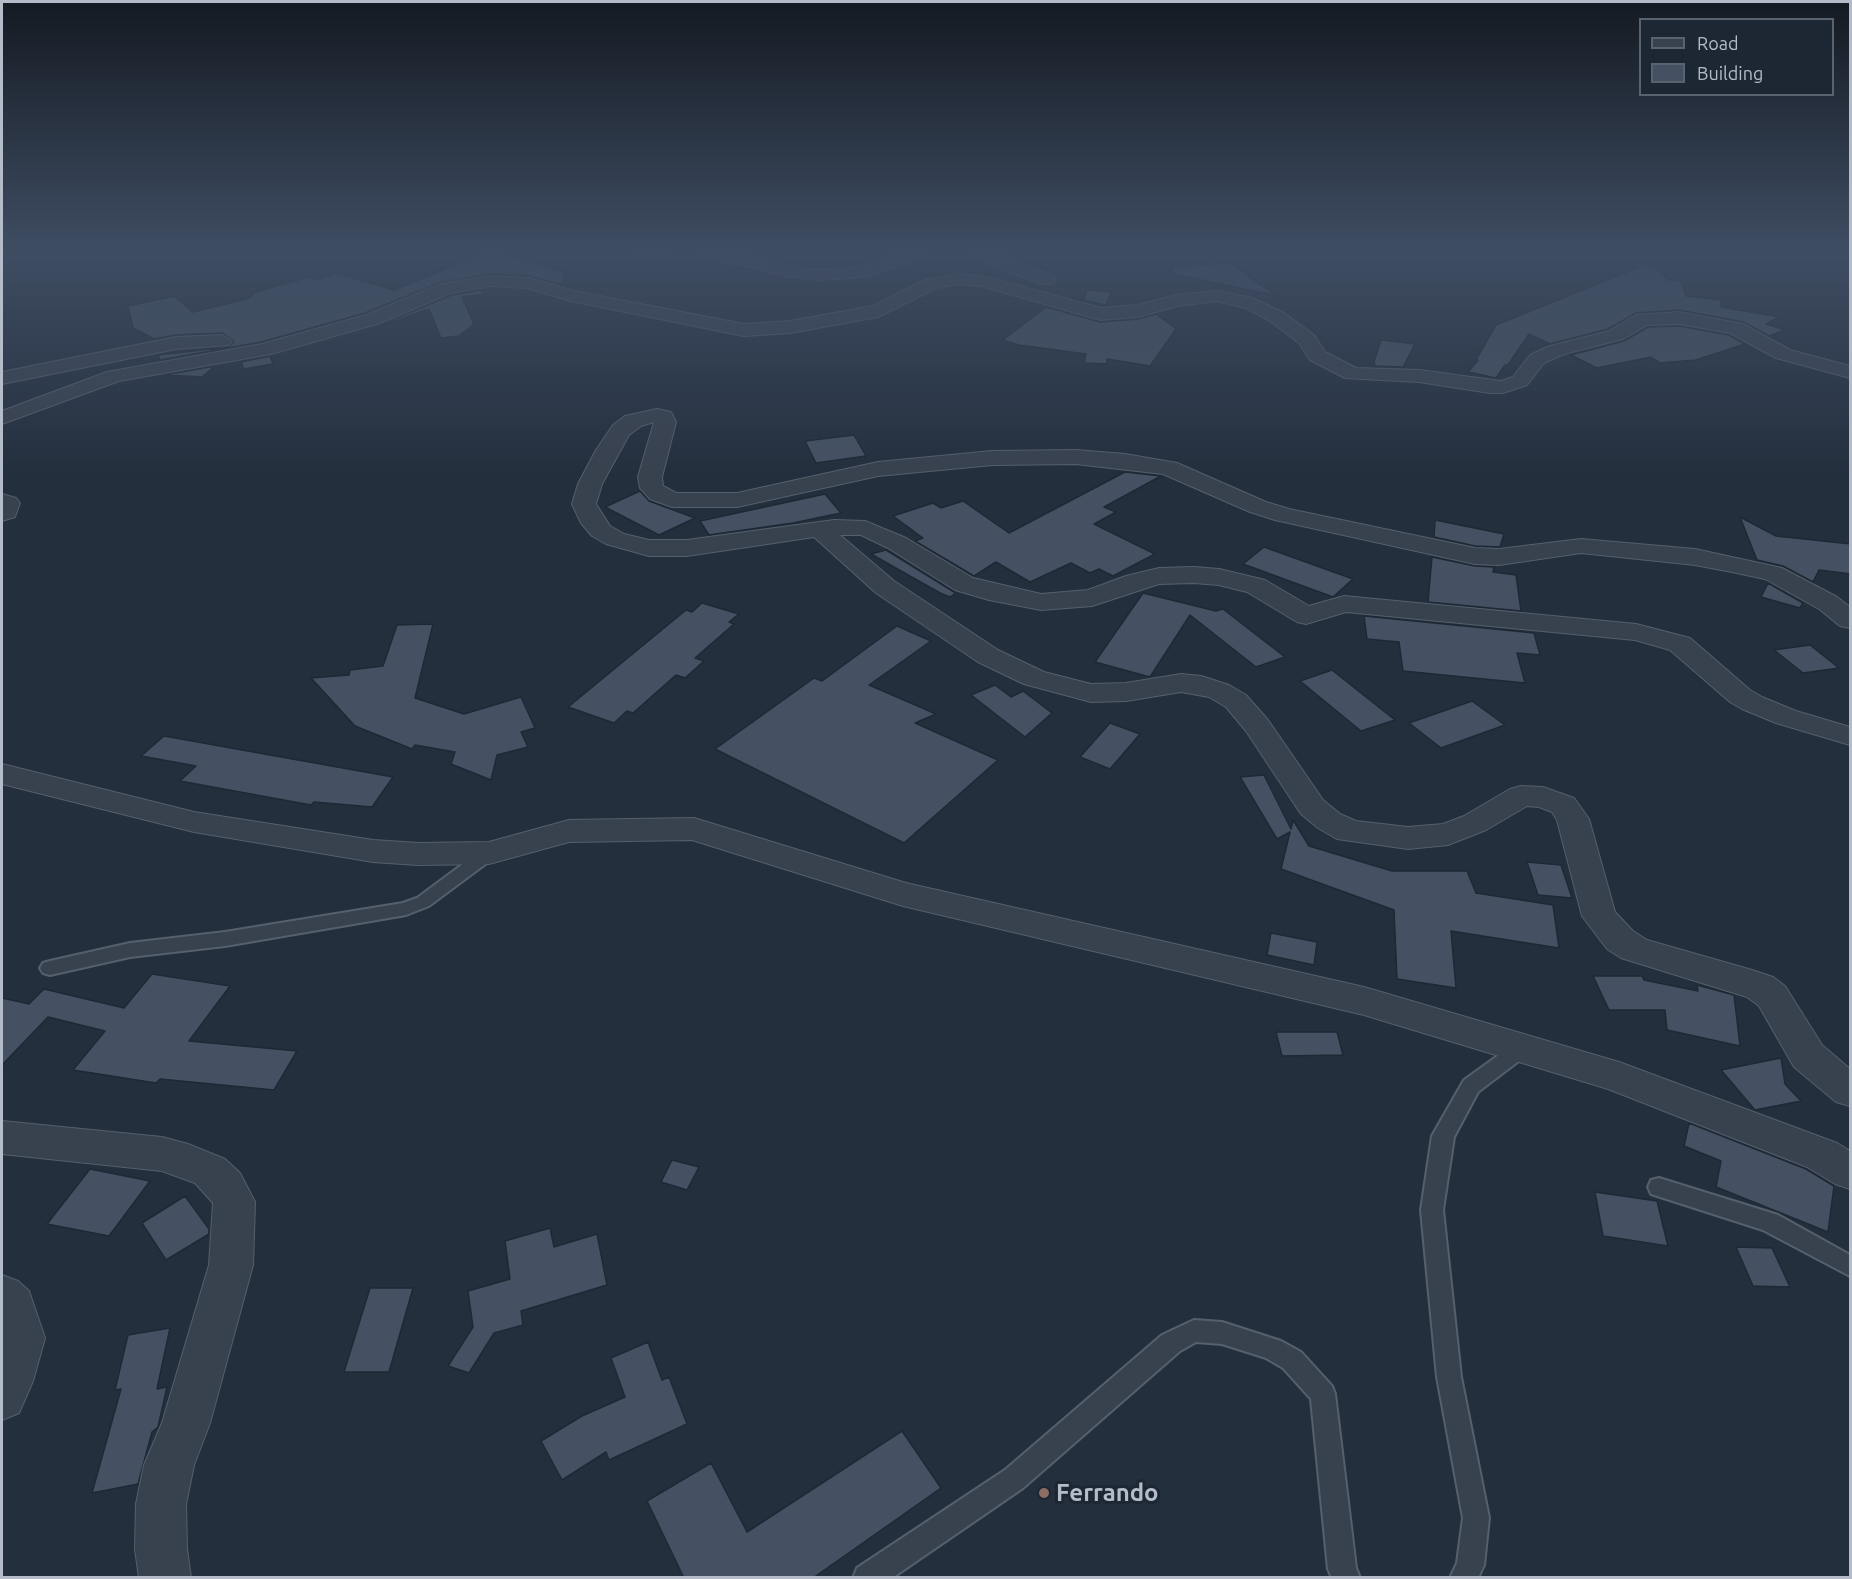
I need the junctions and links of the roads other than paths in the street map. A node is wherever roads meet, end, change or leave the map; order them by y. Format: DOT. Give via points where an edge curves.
graph roads {
  1 [pos="305,328"];
  2 [pos="342,328"];
  3 [pos="732,328"];
  4 [pos="779,328"];
  5 [pos="1292,328"];
  6 [pos="1628,328"];
  7 [pos="1732,328"];
  8 [pos="1851,372"];
  9 [pos="2,378"];
  10 [pos="2,418"];
  11 [pos="2,501"];
  12 [pos="2,514"];
  13 [pos="819,529"];
  14 [pos="1851,620"];
  15 [pos="1851,736"];
  16 [pos="2,774"];
  17 [pos="489,853"];
  18 [pos="50,968"];
  19 [pos="1521,1049"];
  20 [pos="1851,1091"];
  21 [pos="2,1138"];
  22 [pos="1851,1172"];
  23 [pos="1659,1187"];
  24 [pos="1851,1266"];
  25 [pos="2,1295"];
  26 [pos="10,1347"];
  27 [pos="2,1397"];
  28 [pos="165,1578"];
  29 [pos="867,1578"];
  30 [pos="1346,1578"];
  31 [pos="1464,1578"];
  1 -- 9 [label="street" via="241,340 176,343"];
  2 -- 10 [label="street" via="264,350 107,378"];
  3 -- 4 [label="street"];
  5 -- 6 [label="street" via="1307,339 1317,356 1352,374 1419,376 1503,387 1520,381 1534,361 1546,354 1616,335"];
  7 -- 8 [label="street" via="1783,354"];
  11 -- 12 [label="street" via="8,503"];
  13 -- 14 [label="street" via="687,548 649,548 601,531 584,504 590,484 621,430 633,421 657,415 665,422 650,477 652,488 658,494 685,501 737,500 878,469 992,458 1076,457 1169,468 1284,515 1475,556 1499,557 1581,546 1695,557 1773,573"];
  13 -- 15 [label="street" via="852,525 865,528 964,584 1041,602 1092,598 1159,576 1194,575 1256,586 1306,616 1344,604 1635,632 1680,644 1752,703"];
  13 -- 20 [label="street" via="885,587 988,656 1034,678 1091,693 1180,683 1219,691 1236,701 1257,726 1312,807 1349,831 1408,838 1448,834 1475,824 1521,796 1543,796 1563,805 1573,819 1599,916 1620,940 1670,962 1760,987 1776,1002 1808,1056"];
  16 -- 17 [label="street" via="194,822 373,851"];
  17 -- 18 [label="lane" via="423,902 406,909 225,939 130,950"];
  17 -- 19 [label="street" via="569,831 694,829 903,894 1364,1001"];
  19 -- 22 [label="street" via="1695,1104 1822,1155"];
  19 -- 31 [label="lane" via="1471,1086 1443,1136 1432,1210 1449,1377 1476,1518 1470,1566"];
  21 -- 28 [label="street" via="162,1154 188,1161 210,1171 234,1202 231,1265 186,1423 169,1465 161,1504 160,1549"];
  23 -- 24 [label="lane" via="1770,1222"];
  25 -- 26 [label="street" via="13,1306 22,1338"];
  26 -- 27 [label="street"];
  29 -- 30 [label="lane" via="1014,1479 1171,1343 1194,1331 1222,1333 1272,1349 1292,1360 1323,1394"];
}
